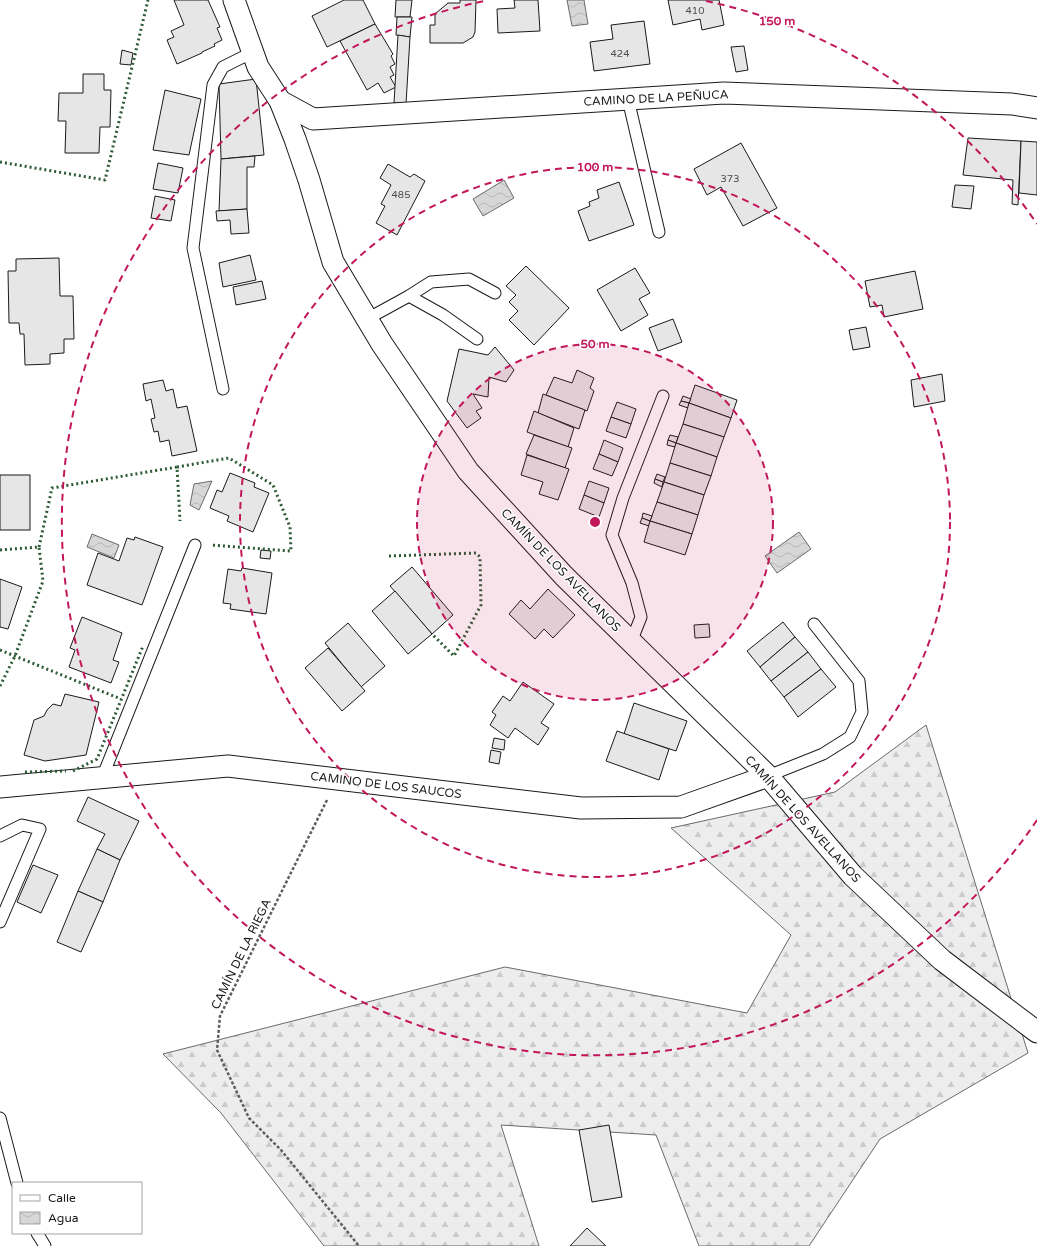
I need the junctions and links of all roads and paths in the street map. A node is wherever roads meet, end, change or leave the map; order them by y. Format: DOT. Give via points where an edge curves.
graph roads {
  1 [pos="234,0"];
  2 [pos="253,52"];
  3 [pos="628,99"];
  4 [pos="280,101"];
  5 [pos="1037,108"];
  6 [pos="659,232"];
  7 [pos="495,293"];
  8 [pos="410,296"];
  9 [pos="367,319"];
  10 [pos="477,339"];
  11 [pos="223,388"];
  12 [pos="663,396"];
  13 [pos="196,545"];
  14 [pos="814,624"];
  15 [pos="631,642"];
  16 [pos="768,776"];
  17 [pos="102,778"];
  18 [pos="335,779"];
  19 [pos="0,787"];
  20 [pos="0,836"];
  21 [pos="0,922"];
  22 [pos="1037,1032"];
  23 [pos="0,1118"];
  24 [pos="17,1182"];
  25 [pos="38,1234"];
  26 [pos="45,1246"];
  27 [pos="359,1246"];
  1 -- 2 [label="street, CAMÍN DE LOS AVELLANOS"];
  2 -- 4 [label="street, CAMÍN DE LOS AVELLANOS" via="258,67"];
  2 -- 11 [label="lane" via="223,67 213,85 193,248"];
  3 -- 4 [label="street, CAMINO DE LA PEÑUCA" via="314,119"];
  3 -- 5 [label="street, CAMINO DE LA PEÑUCA" via="724,93 1012,104"];
  3 -- 6 [label="lane"];
  4 -- 9 [label="street, CAMÍN DE LOS AVELLANOS" via="310,180 333,262"];
  7 -- 8 [label="lane" via="469,279 431,282"];
  8 -- 9 [label="lane"];
  8 -- 10 [label="lane"];
  9 -- 15 [label="street, CAMÍN DE LOS AVELLANOS" via="468,471 564,576"];
  12 -- 15 [label="lane" via="623,498 612,535 632,582 641,617"];
  13 -- 17 [label="lane"];
  14 -- 16 [label="lane" via="859,681 862,712 850,737 823,754"];
  15 -- 16 [label="street, CAMÍN DE LOS AVELLANOS"];
  16 -- 18 [label="street, CAMINO DE LOS SAUCOS" via="681,807 581,808"];
  16 -- 22 [label="street, CAMÍN DE LOS AVELLANOS" via="853,876 942,960"];
  17 -- 18 [label="street, CAMINO DE LOS SAUCOS" via="228,766"];
  17 -- 19 [label="street, CAMINO DE LOS SAUCOS"];
  18 -- 27 [label="path, CAMÍN DE LA RIEGA" via="330,794 220,1016 217,1050 248,1118 281,1150"];
  20 -- 21 [label="lane" via="22,825 40,829"];
  23 -- 24 [label="lane"];
  25 -- 26 [label="lane"];
}
